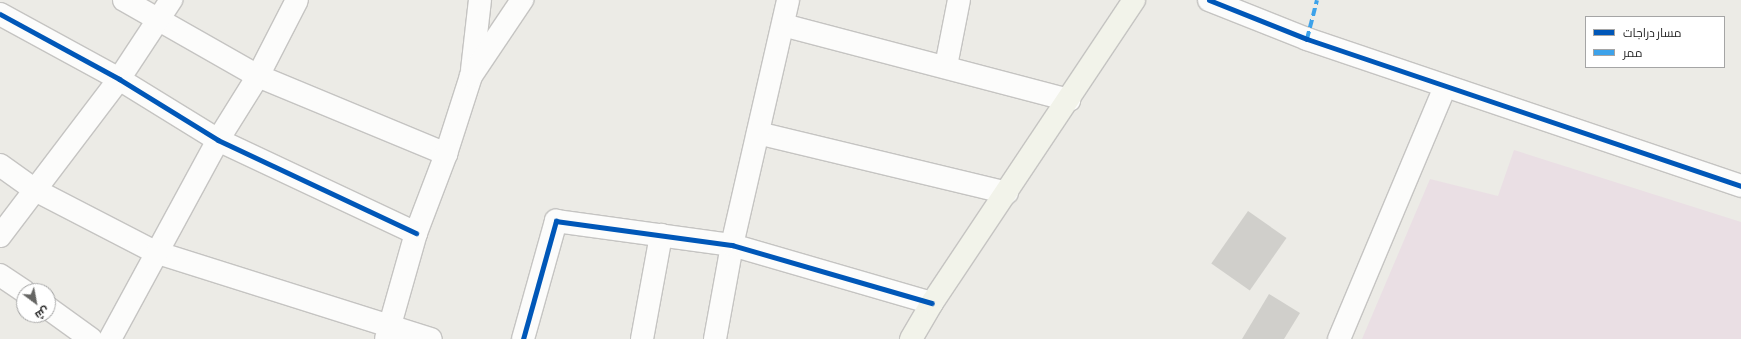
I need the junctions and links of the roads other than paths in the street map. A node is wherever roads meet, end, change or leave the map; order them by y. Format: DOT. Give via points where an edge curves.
graph roads {
  1 [pos="6,0"];
  2 [pos="124,0"];
  3 [pos="171,0"];
  4 [pos="297,0"];
  5 [pos="480,0"];
  6 [pos="522,0"];
  7 [pos="788,0"];
  8 [pos="959,0"];
  9 [pos="1134,0"];
  10 [pos="1209,0"];
  11 [pos="0,8"];
  12 [pos="0,14"];
  13 [pos="158,19"];
  14 [pos="783,25"];
  15 [pos="946,66"];
  16 [pos="258,76"];
  17 [pos="471,76"];
  18 [pos="119,79"];
  19 [pos="1445,87"];
  20 [pos="1069,100"];
  21 [pos="758,133"];
  22 [pos="218,140"];
  23 [pos="446,154"];
  24 [pos="0,165"];
  25 [pos="1741,186"];
  26 [pos="35,190"];
  27 [pos="1007,193"];
  28 [pos="416,233"];
  29 [pos="661,235"];
  30 [pos="0,236"];
  31 [pos="732,245"];
  32 [pos="155,252"];
  33 [pos="0,274"];
  34 [pos="16,286"];
  35 [pos="932,303"];
  36 [pos="56,314"];
  37 [pos="388,333"];
  38 [pos="91,339"];
  39 [pos="110,339"];
  40 [pos="431,339"];
  41 [pos="523,339"];
  42 [pos="642,339"];
  43 [pos="715,339"];
  44 [pos="911,339"];
  45 [pos="1339,339"];
  1 -- 11 [label="street"];
  2 -- 13 [label="street"];
  3 -- 13 [label="street"];
  4 -- 16 [label="street"];
  5 -- 17 [label="street"];
  6 -- 17 [label="street"];
  7 -- 14 [label="street"];
  8 -- 15 [label="street"];
  9 -- 20 [label="street"];
  10 -- 19 [label="street" via="1307,40"];
  12 -- 18 [label="street"];
  13 -- 16 [label="street"];
  13 -- 18 [label="street"];
  14 -- 15 [label="street"];
  14 -- 21 [label="street"];
  15 -- 20 [label="street"];
  16 -- 22 [label="street"];
  16 -- 23 [label="street"];
  17 -- 23 [label="street"];
  18 -- 22 [label="street"];
  18 -- 26 [label="street"];
  19 -- 25 [label="street"];
  19 -- 45 [label="street"];
  20 -- 27 [label="street"];
  21 -- 27 [label="street"];
  21 -- 31 [label="street"];
  22 -- 28 [label="street"];
  22 -- 32 [label="street"];
  23 -- 28 [label="street"];
  24 -- 26 [label="street"];
  26 -- 30 [label="street"];
  26 -- 32 [label="street"];
  27 -- 35 [label="street"];
  28 -- 37 [label="street"];
  29 -- 31 [label="street"];
  29 -- 41 [label="street" via="556,221"];
  29 -- 42 [label="street"];
  31 -- 35 [label="street"];
  31 -- 43 [label="street"];
  32 -- 37 [label="street"];
  32 -- 39 [label="street"];
  33 -- 34 [label="street"];
  35 -- 44 [label="street"];
  36 -- 38 [label="street"];
  37 -- 40 [label="street"];
}
